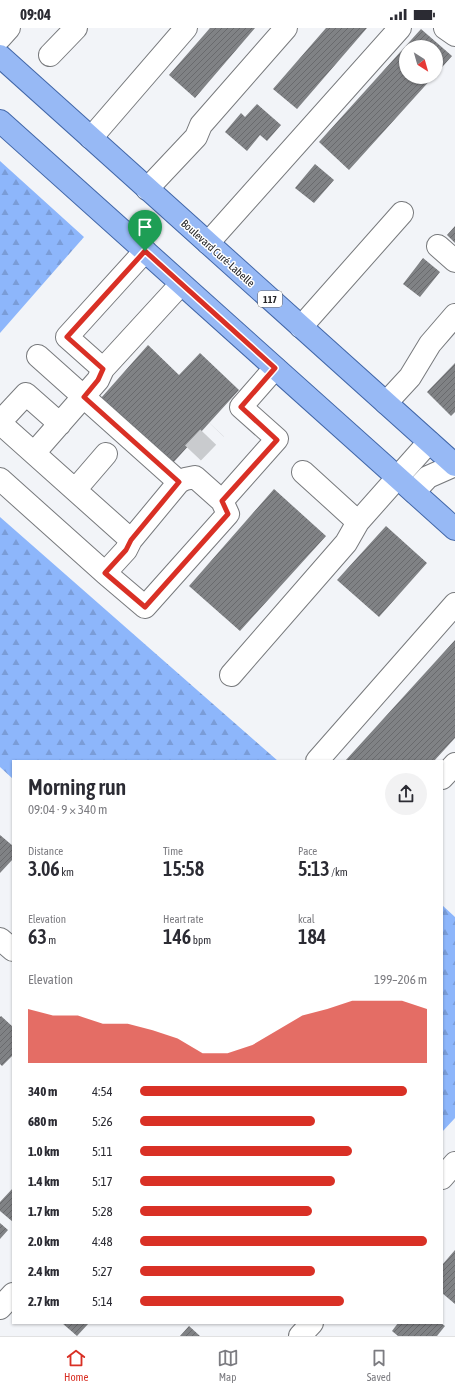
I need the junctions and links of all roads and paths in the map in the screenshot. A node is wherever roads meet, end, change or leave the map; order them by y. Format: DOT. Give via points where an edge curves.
graph roads {
  1 [pos="9,28"];
  2 [pos="76,28"];
  3 [pos="186,28"];
  4 [pos="286,28"];
  5 [pos="400,28"];
  6 [pos="445,28"];
  7 [pos="455,34"];
  8 [pos="0,38"];
  9 [pos="50,55"];
  10 [pos="0,56"];
  11 [pos="0,121"];
  12 [pos="91,138"];
  13 [pos="147,189"];
  14 [pos="402,213"];
  15 [pos="208,243"];
  16 [pos="438,246"];
  17 [pos="145,251"];
  18 [pos="455,261"];
  19 [pos="181,284"];
  20 [pos="455,315"];
  21 [pos="301,327"];
  22 [pos="38,356"];
  23 [pos="275,368"];
  24 [pos="103,369"];
  25 [pos="84,397"];
  26 [pos="386,403"];
  27 [pos="0,422"];
  28 [pos="60,424"];
  29 [pos="429,442"];
  30 [pos="34,453"];
  31 [pos="106,454"];
  32 [pos="455,465"];
  33 [pos="303,472"];
  34 [pos="398,478"];
  35 [pos="0,479"];
  36 [pos="179,482"];
  37 [pos="75,490"];
  38 [pos="414,492"];
  39 [pos="222,501"];
  40 [pos="358,522"];
  41 [pos="455,529"];
  42 [pos="131,540"];
  43 [pos="105,573"];
  44 [pos="455,604"];
  45 [pos="231,675"];
  46 [pos="318,760"];
  47 [pos="455,764"];
  48 [pos="443,777"];
  49 [pos="455,1163"];
  50 [pos="443,1177"];
  51 [pos="12,1295"];
  52 [pos="0,1308"];
  53 [pos="311,1324"];
  54 [pos="300,1336"];
  1 -- 8 [label="street"];
  2 -- 9 [label="street"];
  3 -- 12 [label="street"];
  4 -- 13 [label="street" via="200,125 196,136"];
  5 -- 15 [label="street"];
  6 -- 7 [label="street"];
  10 -- 12 [label="main road, Boulevard Curé-Labelle / 117"];
  11 -- 17 [label="main road"];
  12 -- 13 [label="main road, Boulevard Curé-Labelle / 117"];
  13 -- 15 [label="main road, Boulevard Curé-Labelle / 117"];
  14 -- 21 [label="street"];
  15 -- 21 [label="main road, Boulevard Curé-Labelle / 117"];
  16 -- 18 [label="street"];
  17 -- 19 [label="main road"];
  17 -- 24 [label="street" via="67,337"];
  19 -- 23 [label="main road"];
  19 -- 24 [label="street"];
  20 -- 26 [label="street" via="430,344 410,377"];
  21 -- 26 [label="main road, Boulevard Curé-Labelle / 117"];
  22 -- 25 [label="street"];
  23 -- 34 [label="main road"];
  23 -- 39 [label="street" via="241,407 277,440"];
  24 -- 25 [label="street" via="98,380"];
  25 -- 28 [label="street"];
  25 -- 36 [label="street"];
  26 -- 29 [label="main road, Boulevard Curé-Labelle / 117"];
  27 -- 28 [label="street" via="26,394"];
  27 -- 30 [label="street"];
  28 -- 30 [label="street"];
  29 -- 32 [label="main road, Boulevard Curé-Labelle / 117"];
  29 -- 34 [label="street"];
  30 -- 37 [label="street"];
  31 -- 37 [label="street"];
  32 -- 38 [label="street" via="428,477"];
  33 -- 40 [label="street"];
  34 -- 38 [label="main road"];
  34 -- 40 [label="street"];
  35 -- 43 [label="street"];
  36 -- 39 [label="street" via="195,477"];
  36 -- 42 [label="street"];
  37 -- 42 [label="street"];
  38 -- 41 [label="main road"];
  39 -- 43 [label="street" via="228,514 145,607"];
  40 -- 45 [label="street" via="346,543"];
  42 -- 43 [label="street" via="126,550"];
  44 -- 46 [label="street"];
  47 -- 48 [label="street"];
  49 -- 50 [label="street"];
  51 -- 52 [label="street"];
  53 -- 54 [label="street"];
}
